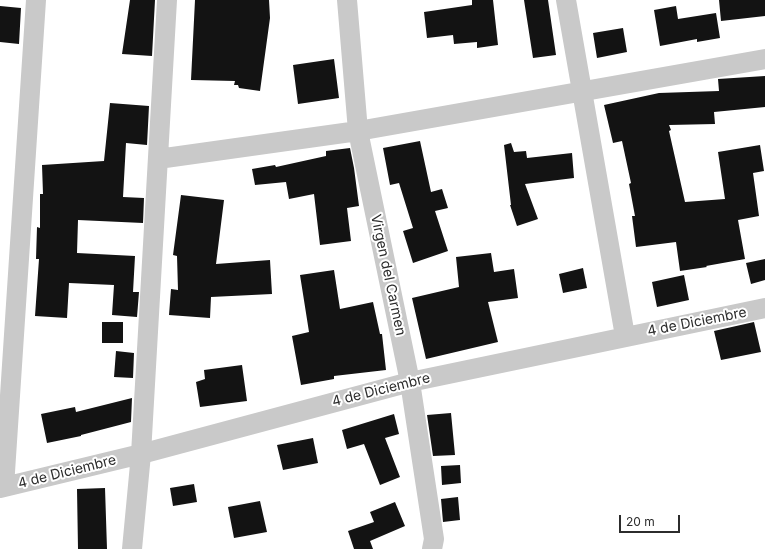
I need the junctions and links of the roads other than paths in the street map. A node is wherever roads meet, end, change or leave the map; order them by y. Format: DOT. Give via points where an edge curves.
graph roads {
  1 [pos="36,0"];
  2 [pos="167,0"];
  3 [pos="347,0"];
  4 [pos="566,0"];
  5 [pos="765,59"];
  6 [pos="582,92"];
  7 [pos="358,131"];
  8 [pos="158,159"];
  9 [pos="765,308"];
  10 [pos="625,336"];
  11 [pos="410,382"];
  12 [pos="142,454"];
  13 [pos="2,487"];
  14 [pos="132,549"];
  15 [pos="432,549"];
  1 -- 13 [label="street"];
  2 -- 8 [label="street"];
  3 -- 7 [label="street, Virgen del Carmen"];
  4 -- 6 [label="street"];
  5 -- 6 [label="street"];
  6 -- 7 [label="street"];
  6 -- 10 [label="street"];
  7 -- 8 [label="street"];
  7 -- 11 [label="street, Virgen del Carmen"];
  8 -- 12 [label="street"];
  9 -- 10 [label="street, 4 de Diciembre"];
  10 -- 11 [label="street, 4 de Diciembre"];
  11 -- 12 [label="street, 4 de Diciembre"];
  11 -- 15 [label="street, Virgen del Carmen" via="434,539"];
  12 -- 13 [label="street, 4 de Diciembre"];
  12 -- 14 [label="street"];
}
